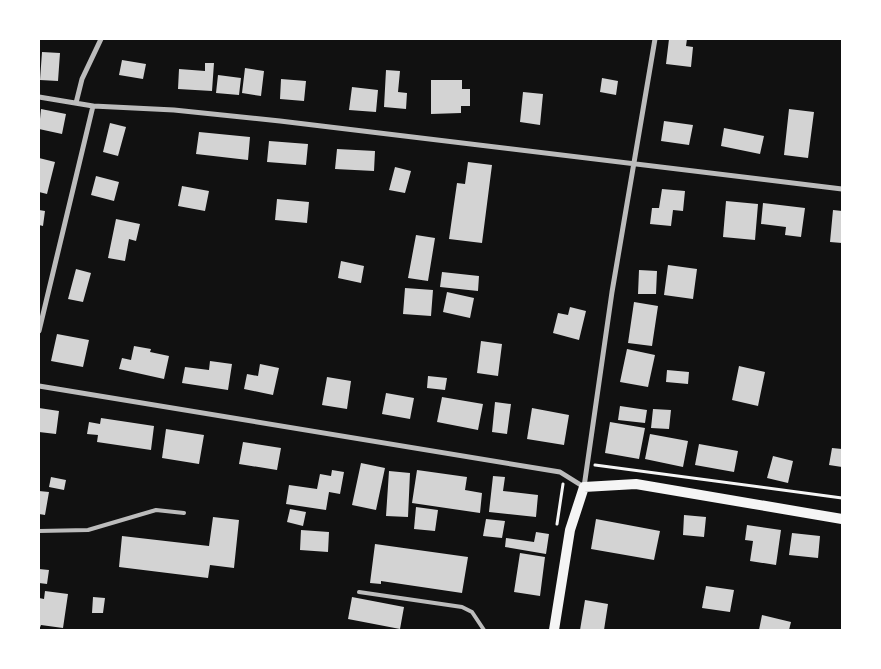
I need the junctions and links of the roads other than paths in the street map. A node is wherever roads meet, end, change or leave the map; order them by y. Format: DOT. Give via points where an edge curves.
graph roads {
  1 [pos="101,39"];
  2 [pos="655,39"];
  3 [pos="39,98"];
  4 [pos="76,103"];
  5 [pos="93,106"];
  6 [pos="634,164"];
  7 [pos="842,189"];
  8 [pos="39,331"];
  9 [pos="39,386"];
  10 [pos="584,487"];
  11 [pos="184,513"];
  12 [pos="842,519"];
  13 [pos="39,531"];
  14 [pos="359,592"];
  15 [pos="484,630"];
  16 [pos="554,630"];
  1 -- 4 [label="street" via="82,79"];
  2 -- 6 [label="street"];
  3 -- 4 [label="street"];
  4 -- 5 [label="street"];
  5 -- 6 [label="street" via="280,121"];
  5 -- 8 [label="street"];
  6 -- 7 [label="street"];
  6 -- 10 [label="street"];
  9 -- 10 [label="street" via="560,472"];
  10 -- 12 [label="main road" via="636,484"];
  10 -- 16 [label="main road" via="570,530"];
  11 -- 13 [label="lane" via="156,510 88,530"];
  14 -- 15 [label="lane" via="462,607 472,612"];
}
